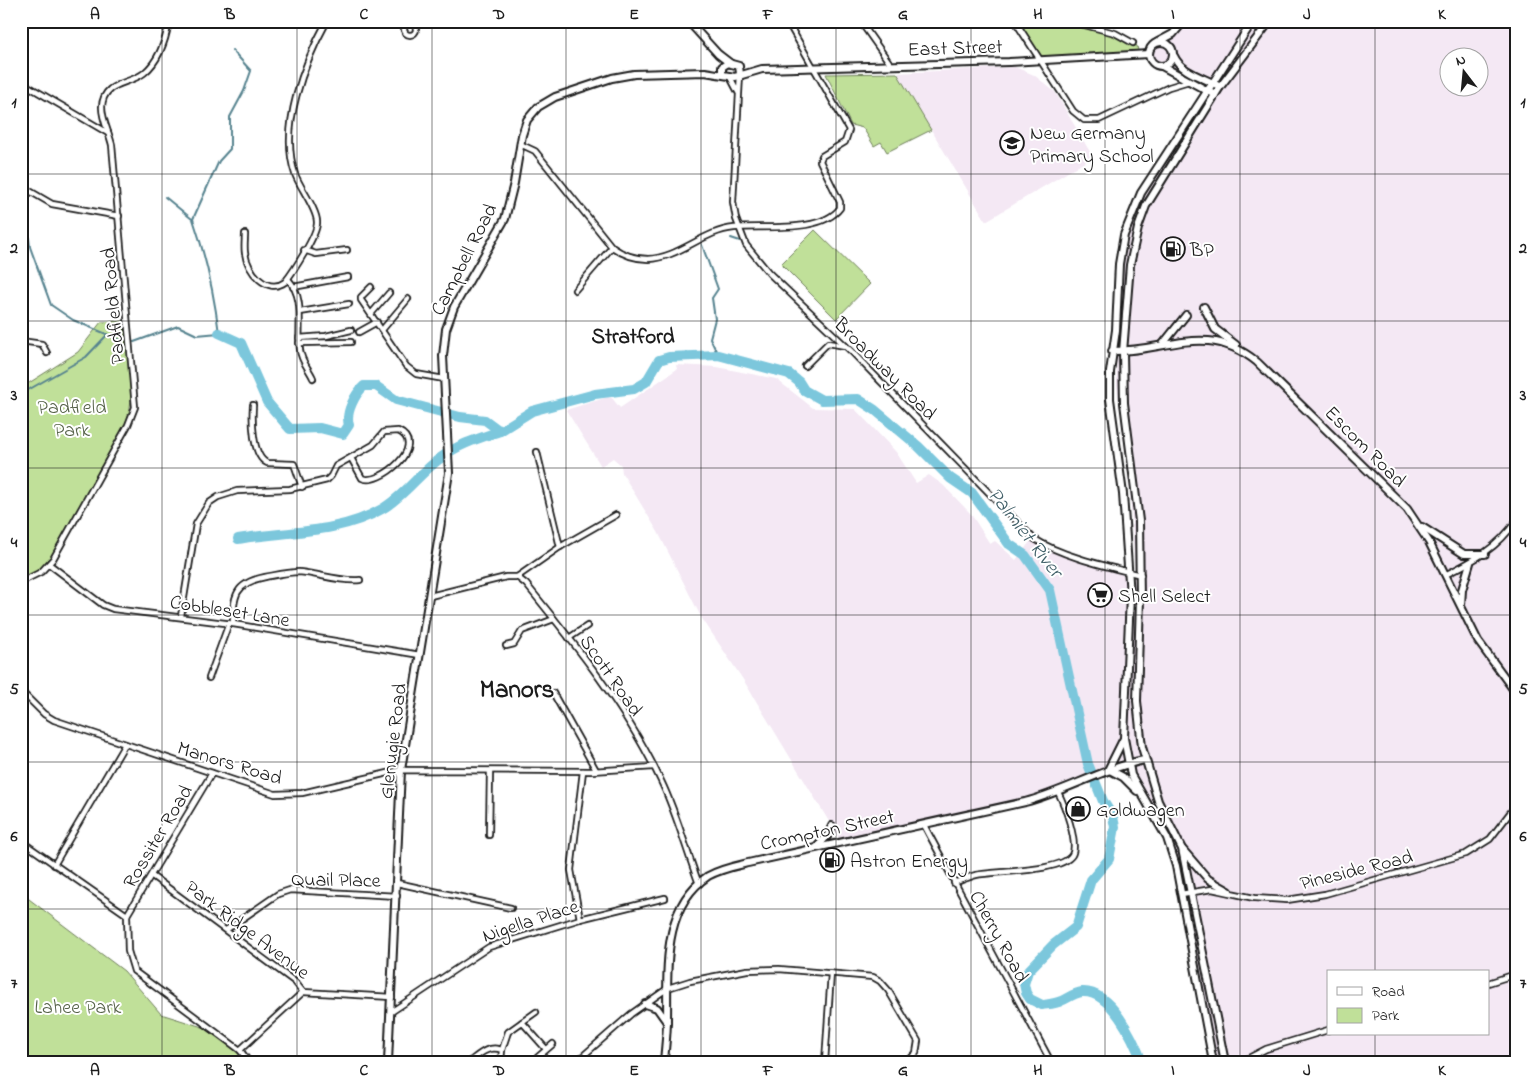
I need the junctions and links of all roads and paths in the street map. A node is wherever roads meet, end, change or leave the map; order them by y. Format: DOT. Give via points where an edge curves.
graph roads {
  1 [pos="170,21"];
  2 [pos="327,21"];
  3 [pos="688,21"];
  4 [pos="787,21"];
  5 [pos="860,21"];
  6 [pos="1016,21"];
  7 [pos="1069,21"];
  8 [pos="1184,21"];
  9 [pos="1253,21"];
  10 [pos="1270,21"];
  11 [pos="1096,24"];
  12 [pos="1177,30"];
  13 [pos="1158,42"];
  14 [pos="1133,43"];
  15 [pos="1172,48"];
  16 [pos="718,54"];
  17 [pos="1149,54"];
  18 [pos="1174,56"];
  19 [pos="1040,60"];
  20 [pos="731,64"];
  21 [pos="891,65"];
  22 [pos="739,66"];
  23 [pos="1162,66"];
  24 [pos="815,68"];
  25 [pos="762,69"];
  26 [pos="724,70"];
  27 [pos="740,75"];
  28 [pos="1189,81"];
  29 [pos="21,82"];
  30 [pos="1212,82"];
  31 [pos="1220,87"];
  32 [pos="1206,90"];
  33 [pos="739,95"];
  34 [pos="1215,95"];
  35 [pos="108,133"];
  36 [pos="520,144"];
  37 [pos="21,186"];
  38 [pos="118,216"];
  39 [pos="738,228"];
  40 [pos="245,234"];
  41 [pos="612,247"];
  42 [pos="304,250"];
  43 [pos="347,250"];
  44 [pos="348,277"];
  45 [pos="288,279"];
  46 [pos="293,287"];
  47 [pos="371,287"];
  48 [pos="574,290"];
  49 [pos="389,293"];
  50 [pos="408,299"];
  51 [pos="349,304"];
  52 [pos="1204,307"];
  53 [pos="300,312"];
  54 [pos="371,314"];
  55 [pos="1186,315"];
  56 [pos="377,322"];
  57 [pos="351,330"];
  58 [pos="382,330"];
  59 [pos="359,332"];
  60 [pos="21,341"];
  61 [pos="299,341"];
  62 [pos="351,342"];
  63 [pos="1162,345"];
  64 [pos="845,346"];
  65 [pos="1242,350"];
  66 [pos="1112,351"];
  67 [pos="1123,352"];
  68 [pos="47,353"];
  69 [pos="805,366"];
  70 [pos="313,378"];
  71 [pos="444,379"];
  72 [pos="253,405"];
  73 [pos="537,452"];
  74 [pos="351,458"];
  75 [pos="448,486"];
  76 [pos="302,487"];
  77 [pos="616,515"];
  78 [pos="1516,521"];
  79 [pos="1419,525"];
  80 [pos="1511,529"];
  81 [pos="1516,532"];
  82 [pos="560,547"];
  83 [pos="1485,554"];
  84 [pos="1470,563"];
  85 [pos="49,564"];
  86 [pos="1129,572"];
  87 [pos="1445,575"];
  88 [pos="1141,576"];
  89 [pos="517,577"];
  90 [pos="360,580"];
  91 [pos="21,582"];
  92 [pos="430,596"];
  93 [pos="1461,607"];
  94 [pos="181,616"];
  95 [pos="554,619"];
  96 [pos="231,624"];
  97 [pos="587,626"];
  98 [pos="569,638"];
  99 [pos="506,646"];
  100 [pos="420,655"];
  101 [pos="209,678"];
  102 [pos="21,691"];
  103 [pos="553,693"];
  104 [pos="1516,693"];
  105 [pos="1124,738"];
  106 [pos="125,744"];
  107 [pos="1144,760"];
  108 [pos="1129,764"];
  109 [pos="654,767"];
  110 [pos="401,770"];
  111 [pos="596,770"];
  112 [pos="1108,770"];
  113 [pos="490,771"];
  114 [pos="583,771"];
  115 [pos="212,773"];
  116 [pos="1058,792"];
  117 [pos="1140,794"];
  118 [pos="1516,805"];
  119 [pos="924,825"];
  120 [pos="832,826"];
  121 [pos="489,835"];
  122 [pos="21,841"];
  123 [pos="816,848"];
  124 [pos="1182,849"];
  125 [pos="54,865"];
  126 [pos="152,876"];
  127 [pos="954,883"];
  128 [pos="397,884"];
  129 [pos="699,884"];
  130 [pos="1190,891"];
  131 [pos="1229,891"];
  132 [pos="1181,894"];
  133 [pos="397,896"];
  134 [pos="665,898"];
  135 [pos="511,908"];
  136 [pos="127,915"];
  137 [pos="580,919"];
  138 [pos="226,930"];
  139 [pos="831,973"];
  140 [pos="1516,974"];
  141 [pos="1490,982"];
  142 [pos="668,988"];
  143 [pos="303,992"];
  144 [pos="392,997"];
  145 [pos="645,1004"];
  146 [pos="391,1012"];
  147 [pos="536,1012"];
  148 [pos="522,1022"];
  149 [pos="668,1023"];
  150 [pos="1327,1030"];
  151 [pos="553,1044"];
  152 [pos="546,1049"];
  153 [pos="240,1050"];
  154 [pos="502,1050"];
  155 [pos="249,1062"];
  156 [pos="388,1062"];
  157 [pos="469,1062"];
  158 [pos="501,1062"];
  159 [pos="532,1062"];
  160 [pos="576,1062"];
  161 [pos="664,1062"];
  162 [pos="825,1062"];
  163 [pos="907,1062"];
  164 [pos="1050,1062"];
  165 [pos="1213,1062"];
  166 [pos="1225,1062"];
  167 [pos="1242,1062"];
  1 -- 35 [label="street, Padfield Road" via="164,42 146,70 114,86 105,95 103,114"];
  2 -- 42 [label="street" via="316,40 304,74 292,114 289,141 295,173 316,216 317,224"];
  3 -- 16 [label="street"];
  4 -- 24 [label="street"];
  5 -- 21 [label="street"];
  6 -- 19 [label="street"];
  7 -- 11 [label="street"];
  8 -- 12 [label="street"];
  9 -- 30 [label="street"];
  10 -- 31 [label="street"];
  11 -- 14 [label="street"];
  12 -- 13 [label="street"];
  12 -- 15 [label="street"];
  13 -- 15 [label="street"];
  13 -- 17 [label="street" via="1151,46"];
  15 -- 18 [label="street"];
  16 -- 20 [label="street"];
  16 -- 26 [label="street"];
  17 -- 19 [label="street, East Street"];
  17 -- 23 [label="street" via="1151,62"];
  18 -- 23 [label="street" via="1170,63"];
  18 -- 30 [label="street" via="1179,65"];
  19 -- 21 [label="street, East Street"];
  19 -- 28 [label="street" via="1073,111 1088,121 1099,120"];
  20 -- 22 [label="street, East Street"];
  20 -- 26 [label="street"];
  21 -- 24 [label="street, East Street"];
  22 -- 25 [label="street, East Street"];
  22 -- 27 [label="street"];
  23 -- 28 [label="street"];
  24 -- 25 [label="street, East Street"];
  24 -- 39 [label="street" via="848,126 845,142 822,156 820,161 840,202 838,210 816,222 796,227"];
  25 -- 27 [label="street, East Street"];
  26 -- 27 [label="street, East Street"];
  26 -- 33 [label="street"];
  26 -- 36 [label="street, Campbell Road" via="634,74 556,97 534,111 525,125"];
  27 -- 33 [label="street, Broadway Road"];
  28 -- 32 [label="street"];
  29 -- 35 [label="street"];
  30 -- 31 [label="street"];
  30 -- 32 [label="street"];
  31 -- 34 [label="street"];
  32 -- 34 [label="street"];
  32 -- 66 [label="street" via="1145,185 1130,216 1121,250"];
  33 -- 39 [label="street, Broadway Road" via="733,193"];
  34 -- 67 [label="street" via="1153,192 1141,217 1130,265"];
  35 -- 38 [label="street, Padfield Road"];
  36 -- 41 [label="street" via="540,156"];
  36 -- 71 [label="street, Campbell Road" via="505,219 461,294 446,329 442,356"];
  37 -- 38 [label="street" via="52,204"];
  38 -- 85 [label="street, Padfield Road" via="135,408"];
  39 -- 41 [label="street" via="720,232 676,252 647,259 628,256"];
  39 -- 64 [label="street, Broadway Road" via="763,267"];
  40 -- 45 [label="street" via="246,257 257,278 275,286"];
  41 -- 48 [label="street"];
  42 -- 43 [label="street" via="316,254"];
  42 -- 45 [label="street"];
  44 -- 46 [label="street"];
  45 -- 46 [label="street"];
  46 -- 53 [label="street"];
  47 -- 54 [label="street" via="361,298"];
  49 -- 54 [label="street"];
  50 -- 58 [label="street"];
  51 -- 53 [label="street"];
  52 -- 65 [label="street" via="1215,329"];
  53 -- 61 [label="street"];
  54 -- 56 [label="street"];
  55 -- 63 [label="street"];
  56 -- 58 [label="street"];
  56 -- 59 [label="street"];
  57 -- 61 [label="street"];
  58 -- 71 [label="street" via="412,371"];
  60 -- 68 [label="street" via="42,344"];
  61 -- 62 [label="street"];
  61 -- 70 [label="street" via="300,354"];
  63 -- 65 [label="street, Escom Road" via="1205,340"];
  63 -- 67 [label="street, Escom Road"];
  64 -- 69 [label="street" via="826,344"];
  64 -- 86 [label="street, Broadway Road" via="1033,538 1096,563"];
  65 -- 79 [label="street, Escom Road" via="1407,509"];
  66 -- 67 [label="street, Escom Road"];
  66 -- 86 [label="street" via="1110,399 1121,470"];
  67 -- 88 [label="street" via="1124,403 1139,521"];
  71 -- 75 [label="street, Campbell Road" via="450,460"];
  72 -- 76 [label="street" via="254,438 260,456 267,463 294,464"];
  73 -- 82 [label="street"];
  74 -- 74 [label="street" via="373,445 384,432 398,431 408,440 409,447 404,456 373,479 362,478"];
  74 -- 76 [label="street" via="336,466 327,480"];
  75 -- 92 [label="street, Glenugie Road"];
  76 -- 94 [label="street" via="237,491 209,503 196,524"];
  77 -- 82 [label="street"];
  78 -- 80 [label="street"];
  79 -- 83 [label="street" via="1464,554"];
  79 -- 87 [label="street, Escom Road"];
  80 -- 81 [label="street"];
  80 -- 83 [label="street"];
  82 -- 89 [label="street"];
  83 -- 84 [label="street"];
  84 -- 87 [label="street"];
  84 -- 93 [label="street"];
  85 -- 91 [label="street, Padfield Road"];
  85 -- 94 [label="street, Cobbleset Lane" via="109,608"];
  86 -- 88 [label="street, Broadway Road"];
  86 -- 105 [label="street"];
  87 -- 93 [label="street, Escom Road"];
  88 -- 107 [label="street" via="1137,701"];
  89 -- 92 [label="street"];
  89 -- 95 [label="street, Scott Road"];
  90 -- 96 [label="street" via="300,572 252,580 241,586 236,595"];
  92 -- 100 [label="street, Glenugie Road"];
  93 -- 104 [label="street, Escom Road" via="1478,641"];
  94 -- 96 [label="street, Cobbleset Lane"];
  95 -- 98 [label="street, Scott Road"];
  95 -- 99 [label="street" via="522,631 514,644"];
  96 -- 100 [label="street, Cobbleset Lane"];
  96 -- 101 [label="street"];
  97 -- 98 [label="street"];
  98 -- 109 [label="street, Scott Road" via="591,666"];
  100 -- 110 [label="street, Glenugie Road"];
  102 -- 106 [label="street, Manors Road" via="54,720"];
  103 -- 111 [label="street"];
  105 -- 108 [label="street"];
  105 -- 112 [label="street"];
  106 -- 115 [label="street, Manors Road"];
  106 -- 125 [label="street"];
  107 -- 108 [label="street, Crompton Street"];
  107 -- 124 [label="street" via="1158,801"];
  108 -- 112 [label="street, Crompton Street"];
  108 -- 117 [label="street"];
  109 -- 111 [label="street, Manors Road"];
  109 -- 129 [label="street, Scott Road"];
  110 -- 113 [label="street, Manors Road"];
  110 -- 115 [label="street, Manors Road" via="287,795"];
  110 -- 128 [label="street, Glenugie Road"];
  111 -- 114 [label="street, Manors Road"];
  112 -- 116 [label="street, Crompton Street"];
  112 -- 117 [label="street" via="1120,774"];
  113 -- 114 [label="street, Manors Road"];
  113 -- 121 [label="street"];
  114 -- 137 [label="street" via="571,870"];
  115 -- 126 [label="street, Rossiter Road"];
  116 -- 119 [label="street, Crompton Street"];
  116 -- 127 [label="street" via="1074,843 1069,859 1038,868 978,874"];
  117 -- 132 [label="street" via="1167,838"];
  118 -- 131 [label="street, Pineside Road" via="1498,830 1480,847 1440,863 1297,900 1254,898"];
  119 -- 123 [label="street, Crompton Street"];
  119 -- 127 [label="street, Cherry Road"];
  120 -- 123 [label="street" via="825,840"];
  122 -- 125 [label="street"];
  123 -- 129 [label="street, Crompton Street" via="728,868"];
  124 -- 130 [label="street"];
  124 -- 131 [label="street" via="1208,879"];
  125 -- 136 [label="street"];
  126 -- 136 [label="street, Rossiter Road"];
  126 -- 138 [label="street, Park Ridge Avenue"];
  127 -- 164 [label="street, Cherry Road"];
  128 -- 133 [label="street, Glenugie Road"];
  128 -- 135 [label="street"];
  129 -- 142 [label="street, Crompton Street" via="684,900 676,918"];
  130 -- 131 [label="street, Pineside Road"];
  130 -- 132 [label="street, Pineside Road"];
  130 -- 166 [label="street"];
  132 -- 165 [label="street"];
  133 -- 138 [label="street, Quail Place" via="290,890 278,894"];
  133 -- 144 [label="street, Glenugie Road"];
  134 -- 137 [label="street, Nigella Place"];
  136 -- 153 [label="street" via="128,951 134,971"];
  137 -- 146 [label="street, Nigella Place" via="480,951"];
  138 -- 143 [label="street, Park Ridge Avenue"];
  139 -- 142 [label="street" via="747,970"];
  139 -- 162 [label="street"];
  139 -- 163 [label="street" via="873,977 883,984 918,1041 916,1053"];
  140 -- 141 [label="street"];
  142 -- 145 [label="street"];
  142 -- 149 [label="street, Crompton Street"];
  143 -- 144 [label="street, Park Ridge Avenue"];
  143 -- 153 [label="street"];
  144 -- 146 [label="street, Glenugie Road"];
  145 -- 149 [label="street" via="657,1008"];
  145 -- 160 [label="street"];
  146 -- 156 [label="street, Glenugie Road"];
  147 -- 148 [label="street"];
  148 -- 152 [label="street"];
  148 -- 154 [label="street" via="506,1036"];
  149 -- 161 [label="street, Crompton Street"];
  150 -- 167 [label="street" via="1266,1048"];
  151 -- 152 [label="street"];
  152 -- 159 [label="street"];
  153 -- 155 [label="street"];
  154 -- 157 [label="street" via="490,1048"];
  154 -- 158 [label="street"];
}
